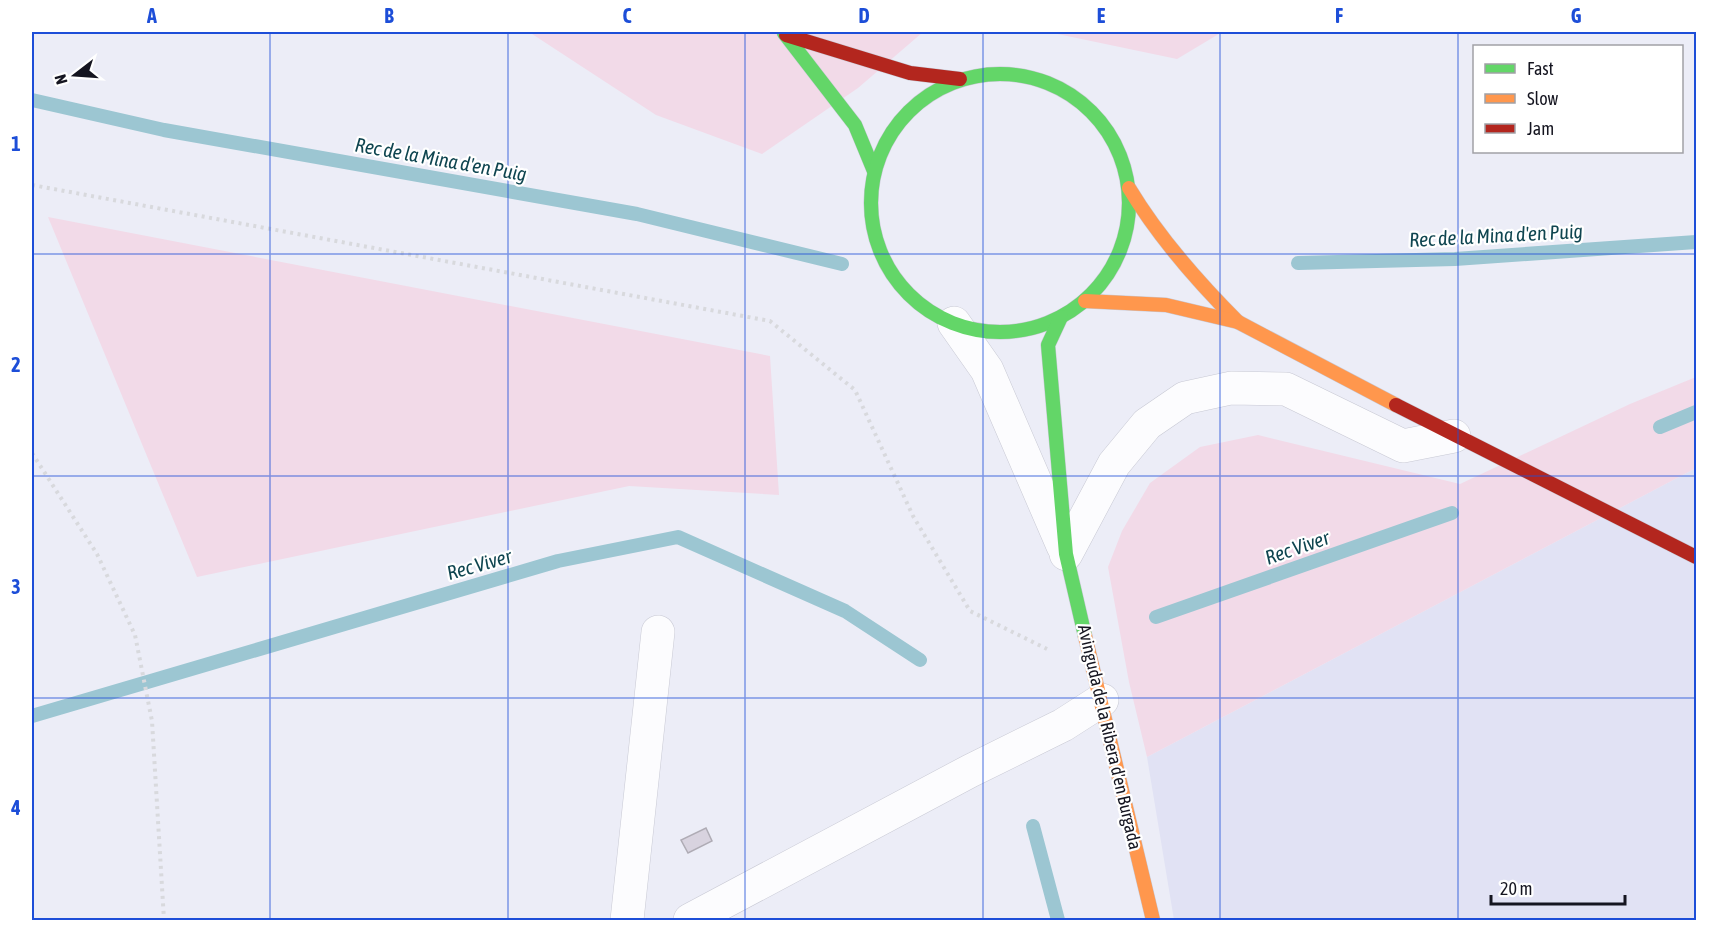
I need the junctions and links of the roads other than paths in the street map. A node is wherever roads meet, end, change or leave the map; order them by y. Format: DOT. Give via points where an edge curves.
graph roads {
  1 [pos="784,33"];
  2 [pos="960,79"];
  3 [pos="874,171"];
  4 [pos="1128,186"];
  5 [pos="1085,301"];
  6 [pos="1061,317"];
  7 [pos="1238,322"];
  8 [pos="954,323"];
  9 [pos="1454,436"];
  10 [pos="1066,554"];
  11 [pos="1696,557"];
  12 [pos="658,632"];
  13 [pos="1098,686"];
  14 [pos="627,921"];
  15 [pos="690,921"];
  16 [pos="1153,921"];
  1 -- 2 [label="main road" via="910,73"];
  1 -- 3 [label="main road" via="855,124"];
  2 -- 3 [label="main road" via="938,88 909,110 888,138"];
  2 -- 4 [label="main road" via="992,73 1024,75 1069,93 1105,126 1120,155"];
  3 -- 8 [label="main road" via="871,214 883,257 912,297"];
  4 -- 5 [label="main road" via="1128,223 1118,257"];
  4 -- 7 [label="main road" via="1148,222 1188,273"];
  5 -- 6 [label="main road"];
  5 -- 7 [label="main road" via="1166,305"];
  6 -- 8 [label="main road" via="1035,328 1008,332 980,331"];
  6 -- 10 [label="main road, Avinguda de la Ribera d'en Burgada" via="1048,345"];
  7 -- 9 [label="main road"];
  8 -- 10 [label="street, Avinguda de la Ribera d'en Burgada" via="987,370"];
  9 -- 10 [label="street" via="1403,446 1286,389 1231,388 1185,398 1147,424 1114,464"];
  9 -- 11 [label="main road"];
  10 -- 13 [label="main road, Avinguda de la Ribera d'en Burgada"];
  12 -- 14 [label="street"];
  13 -- 15 [label="street" via="1063,725"];
  13 -- 16 [label="main road, Avinguda de la Ribera d'en Burgada"];
}
